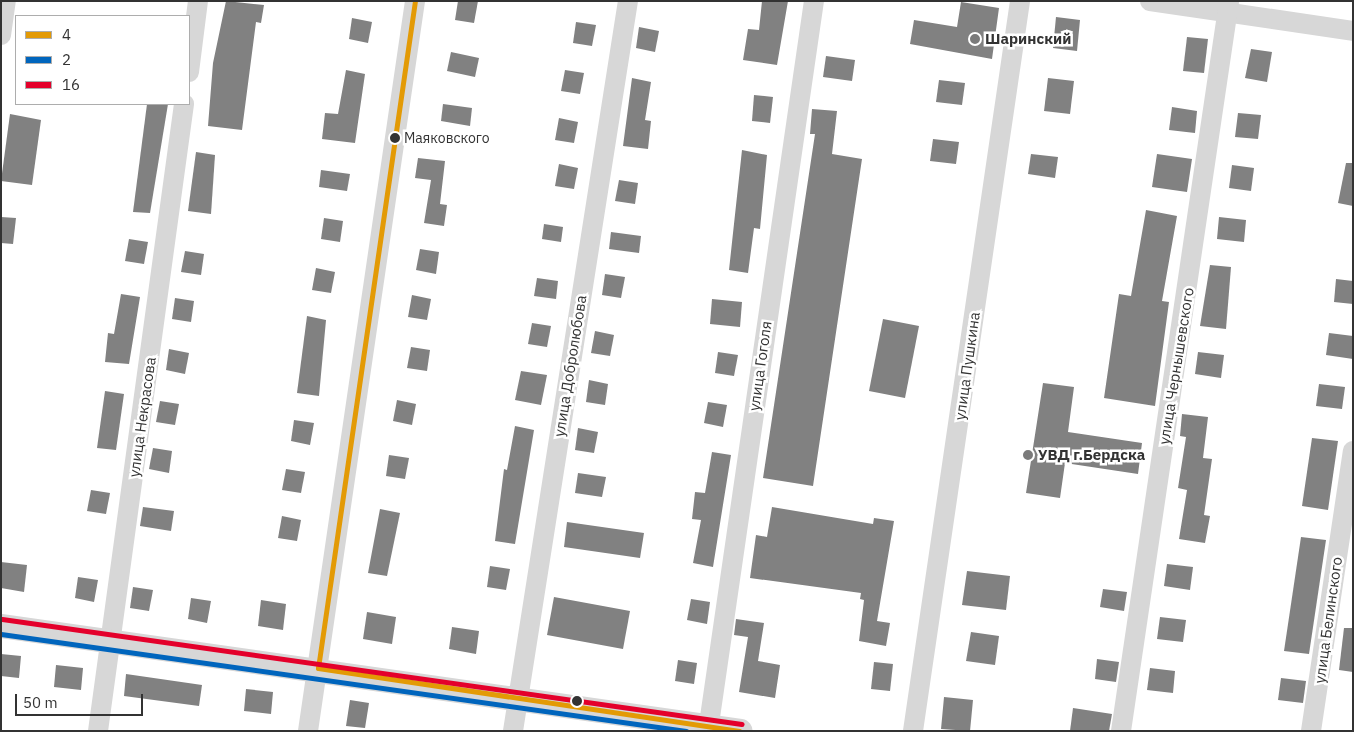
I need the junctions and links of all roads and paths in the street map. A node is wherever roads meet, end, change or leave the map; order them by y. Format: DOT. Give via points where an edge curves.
graph roads {
  1 [pos="6,1"];
  2 [pos="198,1"];
  3 [pos="415,1"];
  4 [pos="628,1"];
  5 [pos="814,1"];
  6 [pos="1020,1"];
  7 [pos="1150,1"];
  8 [pos="1229,7"];
  9 [pos="1353,31"];
  10 [pos="1,35"];
  11 [pos="190,64"];
  12 [pos="184,105"];
  13 [pos="1353,451"];
  14 [pos="1,626"];
  15 [pos="112,641"];
  16 [pos="318,668"];
  17 [pos="518,699"];
  18 [pos="708,728"];
  19 [pos="98,731"];
  20 [pos="308,731"];
  21 [pos="513,731"];
  22 [pos="741,731"];
  23 [pos="913,731"];
  24 [pos="1121,731"];
  25 [pos="1311,731"];
  1 -- 10 [label="street"];
  2 -- 11 [label="street"];
  3 -- 16 [label="street"];
  4 -- 17 [label="street, улица Добролюбова"];
  5 -- 18 [label="street, улица Гоголя"];
  6 -- 23 [label="street, улица Пушкина"];
  7 -- 8 [label="street"];
  8 -- 9 [label="street"];
  8 -- 24 [label="street, улица Чернышевского"];
  12 -- 15 [label="street, улица Некрасова"];
  13 -- 25 [label="street, улица Белинского"];
  14 -- 15 [label="street"];
  15 -- 16 [label="street"];
  15 -- 19 [label="street, улица Некрасова"];
  16 -- 17 [label="street"];
  16 -- 20 [label="street"];
  17 -- 18 [label="street"];
  17 -- 21 [label="street, улица Добролюбова"];
  18 -- 22 [label="street"];
}
